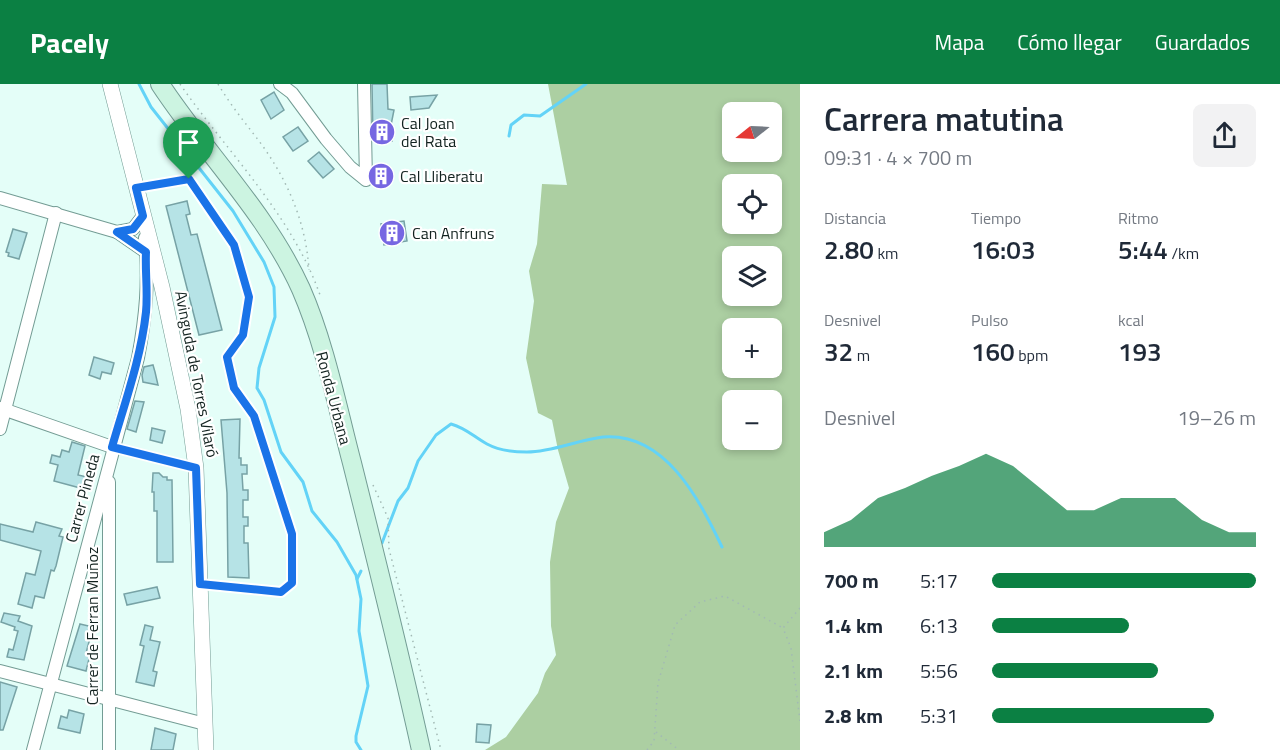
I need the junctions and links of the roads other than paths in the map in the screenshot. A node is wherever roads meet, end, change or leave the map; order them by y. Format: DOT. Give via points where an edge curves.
graph roads {
  1 [pos="110,84"];
  2 [pos="160,84"];
  3 [pos="280,84"];
  4 [pos="364,84"];
  5 [pos="293,89"];
  6 [pos="0,198"];
  7 [pos="56,213"];
  8 [pos="143,216"];
  9 [pos="117,232"];
  10 [pos="146,252"];
  11 [pos="3,409"];
  12 [pos="0,429"];
  13 [pos="112,447"];
  14 [pos="109,466"];
  15 [pos="0,671"];
  16 [pos="50,684"];
  17 [pos="108,699"];
  18 [pos="205,724"];
  19 [pos="33,750"];
  20 [pos="109,750"];
  21 [pos="206,750"];
  22 [pos="421,750"];
  1 -- 8 [label="street, Avinguda de Torres Vilaró"];
  2 -- 22 [label="main road, Ronda Urbana" via="251,204 278,245 304,299 346,441"];
  3 -- 5 [label="street"];
  4 -- 5 [label="street" via="366,180 338,153"];
  6 -- 7 [label="street"];
  7 -- 9 [label="street"];
  7 -- 11 [label="street"];
  8 -- 9 [label="street" via="133,229"];
  8 -- 10 [label="street, Carrer Pineda"];
  8 -- 18 [label="street, Avinguda de Torres Vilaró" via="186,397 196,468"];
  9 -- 10 [label="street"];
  10 -- 13 [label="street, Carrer Pineda" via="146,313 138,358"];
  11 -- 12 [label="street"];
  11 -- 13 [label="street"];
  13 -- 14 [label="street, Carrer Pineda"];
  14 -- 16 [label="street, Carrer Pineda"];
  14 -- 17 [label="street, Carrer de Ferran Muñoz"];
  15 -- 16 [label="street"];
  16 -- 17 [label="street"];
  16 -- 19 [label="street, Carrer Pineda"];
  17 -- 18 [label="street"];
  17 -- 20 [label="street, Carrer de Ferran Muñoz"];
  18 -- 21 [label="street, Avinguda de Torres Vilaró"];
}
